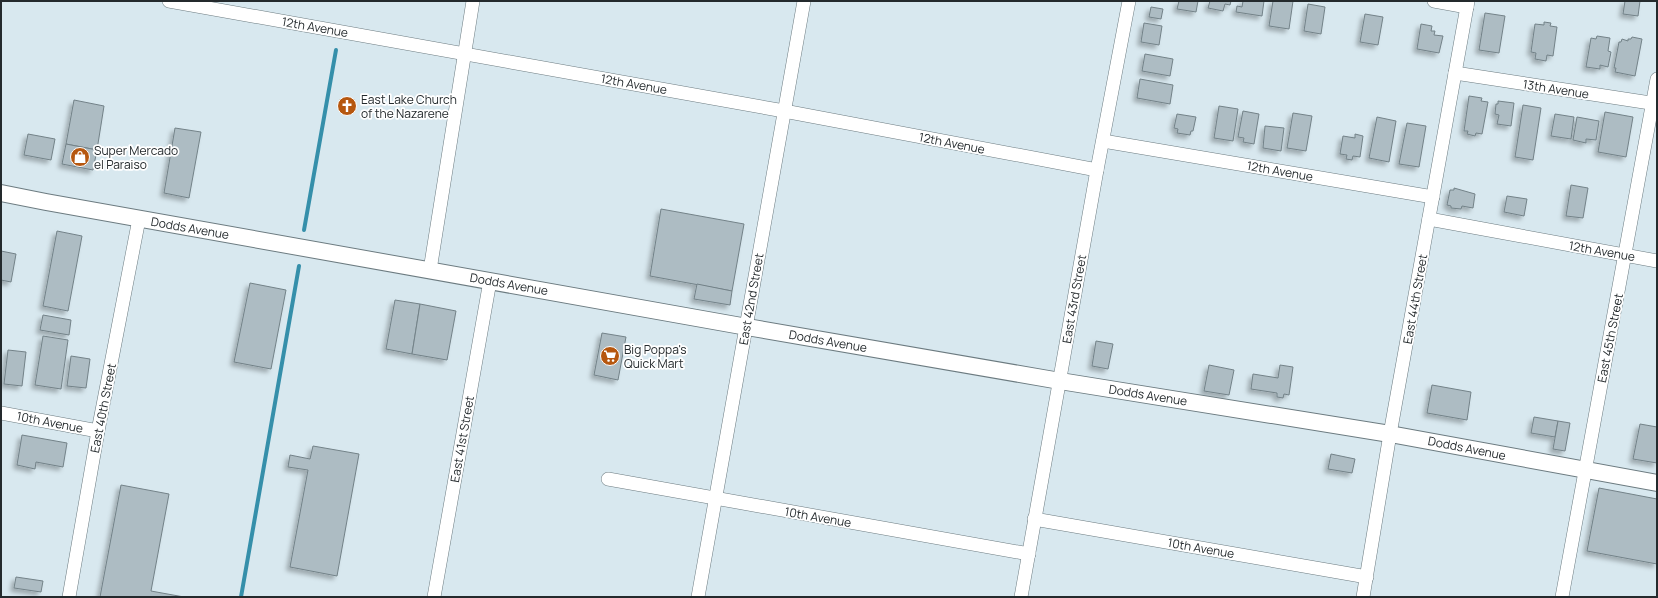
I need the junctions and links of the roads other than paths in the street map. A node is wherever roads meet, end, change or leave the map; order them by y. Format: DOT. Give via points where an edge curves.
graph roads {
  1 [pos="170,1"];
  2 [pos="473,1"];
  3 [pos="804,1"];
  4 [pos="1129,1"];
  5 [pos="1434,1"];
  6 [pos="1467,4"];
  7 [pos="465,53"];
  8 [pos="1455,73"];
  9 [pos="1657,79"];
  10 [pos="1655,104"];
  11 [pos="784,111"];
  12 [pos="1103,141"];
  13 [pos="1097,170"];
  14 [pos="1,193"];
  15 [pos="1433,197"];
  16 [pos="139,219"];
  17 [pos="1429,219"];
  18 [pos="1625,255"];
  19 [pos="1657,261"];
  20 [pos="430,270"];
  21 [pos="490,281"];
  22 [pos="747,327"];
  23 [pos="1060,381"];
  24 [pos="1,413"];
  25 [pos="98,431"];
  26 [pos="1390,434"];
  27 [pos="1585,470"];
  28 [pos="608,480"];
  29 [pos="1657,482"];
  30 [pos="715,499"];
  31 [pos="1034,519"];
  32 [pos="1028,554"];
  33 [pos="1367,577"];
  34 [pos="68,597"];
  35 [pos="434,597"];
  36 [pos="698,597"];
  37 [pos="1021,597"];
  38 [pos="1363,597"];
  39 [pos="1562,597"];
  1 -- 7 [label="street, 12th Avenue"];
  2 -- 7 [label="street"];
  3 -- 11 [label="street, East 42nd Street"];
  4 -- 12 [label="street, East 43rd Street"];
  5 -- 6 [label="street"];
  6 -- 8 [label="street, East 44th Street"];
  7 -- 11 [label="street, 12th Avenue"];
  7 -- 20 [label="street"];
  8 -- 10 [label="street, 13th Avenue"];
  8 -- 15 [label="street, East 44th Street"];
  9 -- 10 [label="street, East 45th Street"];
  10 -- 18 [label="street, East 45th Street"];
  11 -- 13 [label="street, 12th Avenue"];
  11 -- 22 [label="street, East 42nd Street"];
  12 -- 13 [label="street, East 43rd Street"];
  12 -- 15 [label="street, 12th Avenue"];
  13 -- 23 [label="street, East 43rd Street"];
  14 -- 16 [label="street, Dodds Avenue"];
  15 -- 17 [label="street, East 44th Street"];
  16 -- 20 [label="street, Dodds Avenue"];
  16 -- 25 [label="street, East 40th Street"];
  17 -- 18 [label="street, 12th Avenue"];
  17 -- 26 [label="street, East 44th Street"];
  18 -- 19 [label="street, 12th Avenue"];
  18 -- 27 [label="street, East 45th Street"];
  20 -- 21 [label="street, Dodds Avenue"];
  21 -- 22 [label="street, Dodds Avenue"];
  21 -- 35 [label="street, East 41st Street"];
  22 -- 23 [label="street, Dodds Avenue"];
  22 -- 30 [label="street, East 42nd Street"];
  23 -- 26 [label="street, Dodds Avenue"];
  23 -- 31 [label="street, East 43rd Street"];
  24 -- 25 [label="street, 10th Avenue"];
  25 -- 34 [label="street, East 40th Street"];
  26 -- 27 [label="street, Dodds Avenue"];
  26 -- 33 [label="street, East 44th Street"];
  27 -- 29 [label="street, Dodds Avenue"];
  27 -- 39 [label="street, East 45th Street"];
  28 -- 30 [label="street, 10th Avenue"];
  30 -- 32 [label="street, 10th Avenue"];
  30 -- 36 [label="street, East 42nd Street"];
  31 -- 32 [label="street, East 43rd Street"];
  31 -- 33 [label="street, 10th Avenue"];
  32 -- 37 [label="street, East 43rd Street"];
  33 -- 38 [label="street, East 44th Street"];
}
